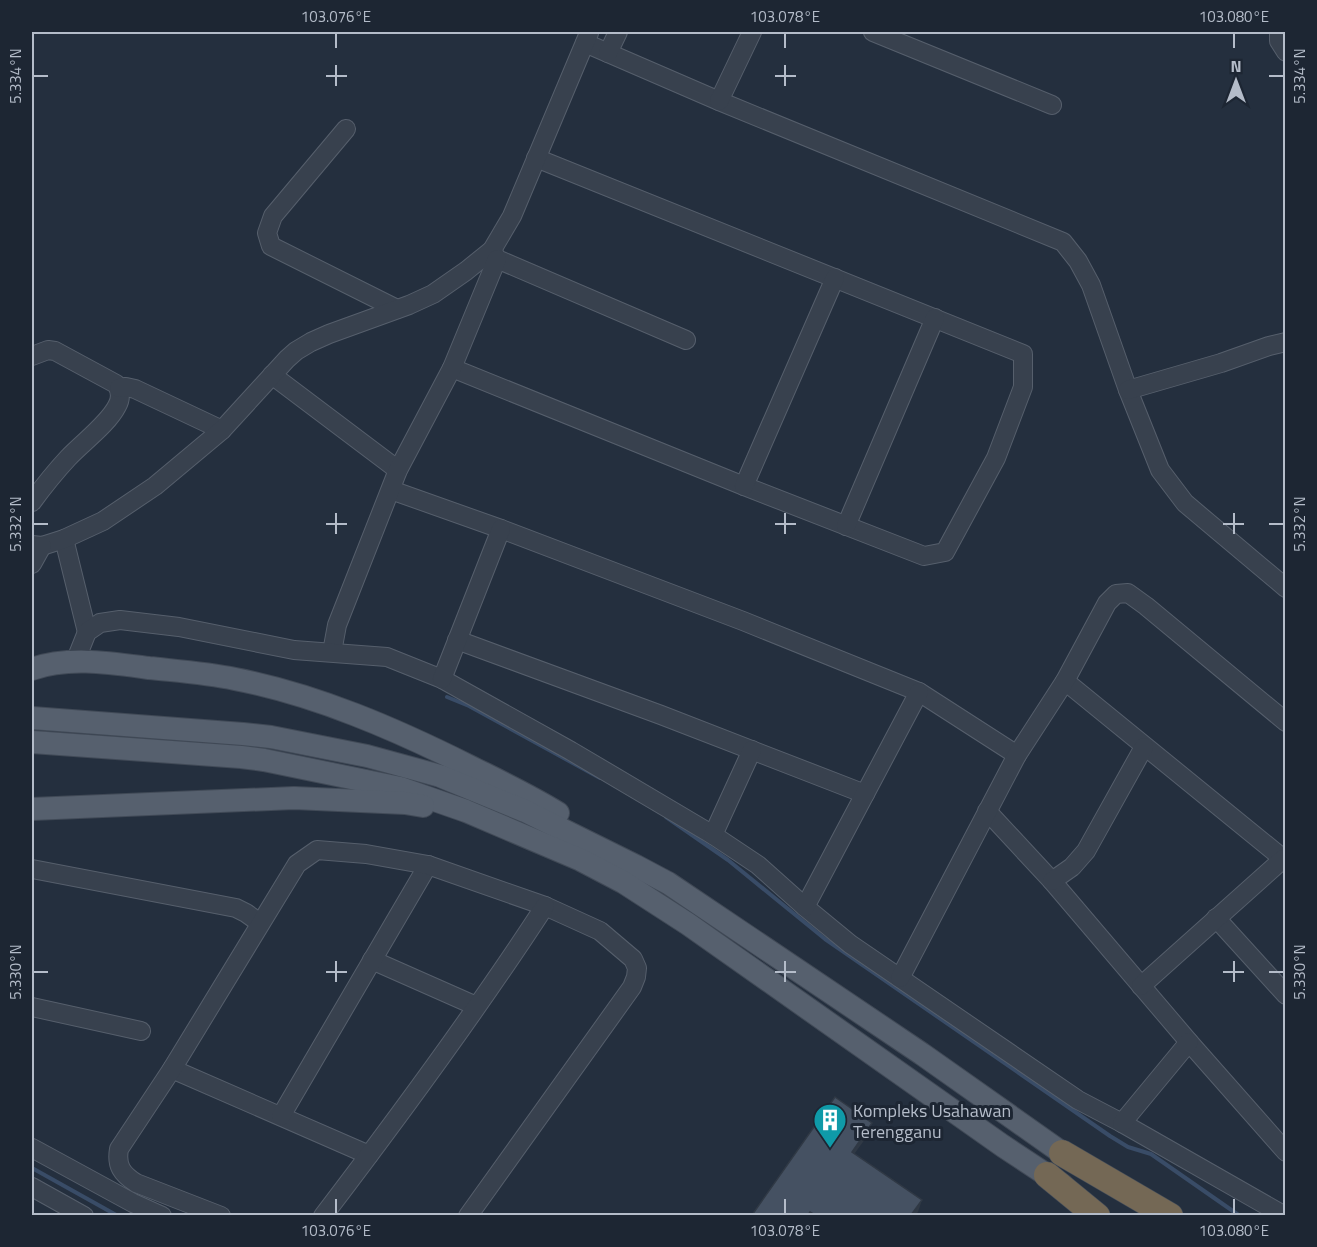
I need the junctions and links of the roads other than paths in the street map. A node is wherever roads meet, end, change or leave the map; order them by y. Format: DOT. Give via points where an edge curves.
graph roads {
  1 [pos="618,32"];
  2 [pos="752,32"];
  3 [pos="873,32"];
  4 [pos="1279,32"];
  5 [pos="587,37"];
  6 [pos="1286,52"];
  7 [pos="608,53"];
  8 [pos="720,101"];
  9 [pos="1052,105"];
  10 [pos="346,129"];
  11 [pos="536,158"];
  12 [pos="494,255"];
  13 [pos="835,278"];
  14 [pos="397,309"];
  15 [pos="934,318"];
  16 [pos="686,340"];
  17 [pos="1286,342"];
  18 [pos="32,356"];
  19 [pos="452,368"];
  20 [pos="272,375"];
  21 [pos="119,388"];
  22 [pos="1128,390"];
  23 [pos="222,430"];
  24 [pos="399,470"];
  25 [pos="744,486"];
  26 [pos="391,490"];
  27 [pos="32,502"];
  28 [pos="846,526"];
  29 [pos="501,529"];
  30 [pos="64,539"];
  31 [pos="35,546"];
  32 [pos="32,564"];
  33 [pos="1286,588"];
  34 [pos="87,632"];
  35 [pos="457,640"];
  36 [pos="332,652"];
  37 [pos="75,662"];
  38 [pos="32,669"];
  39 [pos="442,679"];
  40 [pos="1065,681"];
  41 [pos="919,692"];
  42 [pos="40,719"];
  43 [pos="1286,722"];
  44 [pos="40,742"];
  45 [pos="1144,747"];
  46 [pos="752,750"];
  47 [pos="1017,754"];
  48 [pos="865,794"];
  49 [pos="32,809"];
  50 [pos="466,811"];
  51 [pos="987,811"];
  52 [pos="713,835"];
  53 [pos="1284,860"];
  54 [pos="428,865"];
  55 [pos="32,869"];
  56 [pos="1052,881"];
  57 [pos="668,883"];
  58 [pos="545,906"];
  59 [pos="805,907"];
  60 [pos="1216,918"];
  61 [pos="260,923"];
  62 [pos="372,960"];
  63 [pos="900,978"];
  64 [pos="1141,986"];
  65 [pos="1286,995"];
  66 [pos="476,1006"];
  67 [pos="32,1007"];
  68 [pos="141,1031"];
  69 [pos="1189,1042"];
  70 [pos="172,1068"];
  71 [pos="281,1116"];
  72 [pos="1122,1123"];
  73 [pos="32,1148"];
  74 [pos="1286,1152"];
  75 [pos="1062,1153"];
  76 [pos="369,1155"];
  77 [pos="1047,1175"];
  78 [pos="32,1187"];
  79 [pos="57,1209"];
  80 [pos="84,1215"];
  81 [pos="162,1215"];
  82 [pos="221,1215"];
  83 [pos="323,1215"];
  84 [pos="468,1215"];
  85 [pos="1097,1215"];
  86 [pos="1108,1215"];
  87 [pos="1153,1215"];
  88 [pos="1170,1215"];
  89 [pos="1284,1215"];
  1 -- 7 [label="street"];
  2 -- 8 [label="street"];
  3 -- 9 [label="street"];
  4 -- 6 [label="street"];
  5 -- 7 [label="street"];
  5 -- 11 [label="street"];
  7 -- 8 [label="street"];
  8 -- 22 [label="street" via="1063,242 1091,285"];
  10 -- 14 [label="street" via="273,216 267,232 271,246"];
  11 -- 12 [label="street"];
  11 -- 13 [label="street"];
  12 -- 14 [label="street" via="433,294"];
  12 -- 16 [label="street"];
  12 -- 19 [label="street"];
  13 -- 15 [label="street"];
  13 -- 25 [label="street"];
  14 -- 20 [label="street" via="311,342"];
  15 -- 28 [label="street"];
  15 -- 28 [label="street" via="1023,354 1023,387 996,458 945,552 924,556"];
  17 -- 22 [label="street"];
  18 -- 21 [label="street" via="55,351"];
  19 -- 24 [label="street"];
  19 -- 25 [label="street"];
  20 -- 23 [label="street"];
  20 -- 24 [label="street"];
  21 -- 23 [label="street" via="135,389"];
  21 -- 27 [label="street" via="120,399 108,420 54,473"];
  22 -- 33 [label="street" via="1160,470 1185,503"];
  23 -- 30 [label="street" via="155,486 103,521"];
  24 -- 26 [label="street"];
  25 -- 28 [label="street"];
  26 -- 29 [label="street"];
  26 -- 36 [label="street" via="337,625"];
  29 -- 35 [label="street"];
  29 -- 41 [label="street"];
  30 -- 31 [label="street"];
  30 -- 34 [label="street"];
  31 -- 32 [label="street"];
  34 -- 36 [label="street" via="100,623 120,620 179,627 294,650"];
  34 -- 37 [label="street"];
  35 -- 39 [label="street"];
  35 -- 46 [label="street"];
  36 -- 39 [label="street" via="387,657"];
  37 -- 38 [label="main road" via="47,663"];
  37 -- 57 [label="main road" via="233,678 349,712 535,799"];
  39 -- 52 [label="street"];
  40 -- 43 [label="street" via="1107,603 1116,594 1128,593"];
  40 -- 45 [label="street"];
  40 -- 47 [label="street"];
  41 -- 47 [label="street"];
  41 -- 48 [label="street"];
  42 -- 57 [label="main road" via="262,736 392,762 460,783 525,811"];
  44 -- 50 [label="main road" via="264,760 400,788"];
  45 -- 53 [label="street"];
  45 -- 56 [label="street" via="1086,851"];
  46 -- 48 [label="street"];
  46 -- 52 [label="street"];
  47 -- 51 [label="street"];
  48 -- 59 [label="street"];
  49 -- 50 [label="main road" via="294,798 405,803"];
  50 -- 77 [label="main road" via="571,855 623,882"];
  51 -- 56 [label="street"];
  51 -- 63 [label="street"];
  52 -- 59 [label="street" via="758,865"];
  53 -- 60 [label="street"];
  54 -- 58 [label="street"];
  54 -- 61 [label="street" via="317,850 297,864"];
  54 -- 62 [label="street"];
  55 -- 61 [label="street" via="236,908"];
  56 -- 64 [label="street"];
  57 -- 75 [label="main road"];
  58 -- 66 [label="street"];
  58 -- 84 [label="street" via="600,931 633,959 636,977"];
  59 -- 63 [label="street"];
  60 -- 64 [label="street"];
  60 -- 65 [label="street"];
  61 -- 70 [label="street"];
  62 -- 66 [label="street"];
  62 -- 71 [label="street"];
  63 -- 72 [label="street" via="1077,1100"];
  64 -- 69 [label="street"];
  66 -- 76 [label="street"];
  67 -- 68 [label="street"];
  69 -- 72 [label="street"];
  69 -- 74 [label="street"];
  70 -- 71 [label="street"];
  70 -- 82 [label="street" via="117,1159 121,1170 136,1182"];
  71 -- 76 [label="street"];
  72 -- 89 [label="street"];
  73 -- 81 [label="street"];
  75 -- 87 [label="main road"];
  75 -- 88 [label="highway"];
  76 -- 83 [label="street"];
  77 -- 85 [label="highway"];
  77 -- 86 [label="main road"];
  78 -- 79 [label="street"];
  79 -- 80 [label="street"];
}
